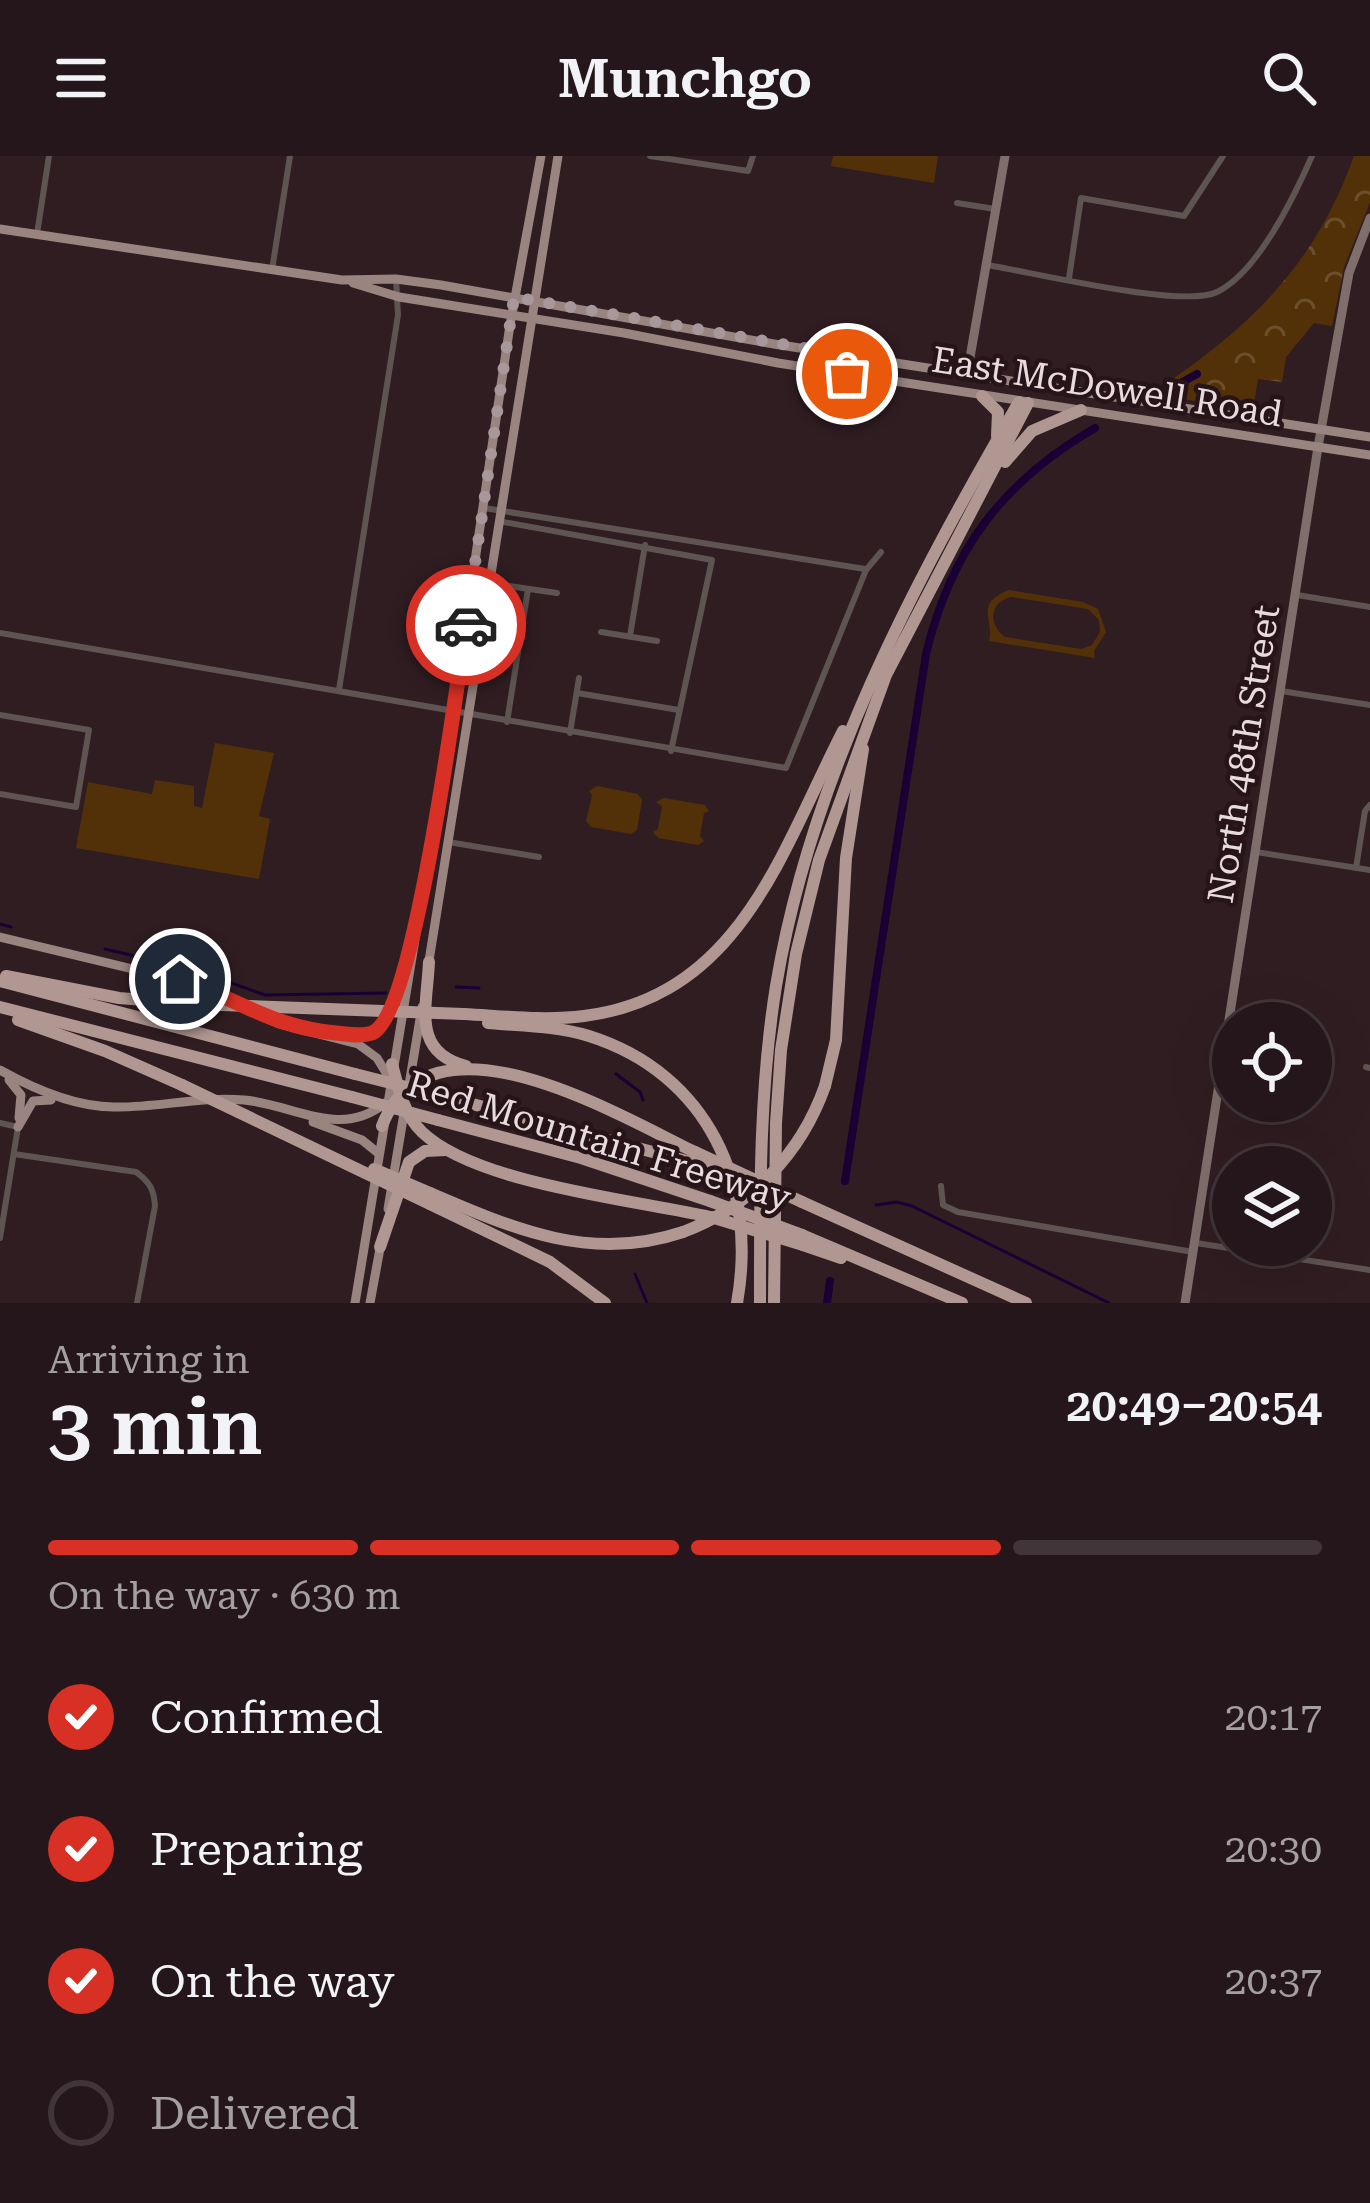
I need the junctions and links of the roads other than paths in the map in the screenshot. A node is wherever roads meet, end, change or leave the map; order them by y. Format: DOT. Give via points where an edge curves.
graph roads {
  1 [pos="49,156"];
  2 [pos="290,156"];
  3 [pos="541,156"];
  4 [pos="558,156"];
  5 [pos="650,156"];
  6 [pos="752,156"];
  7 [pos="1005,156"];
  8 [pos="1223,156"];
  9 [pos="1312,156"];
  10 [pos="957,203"];
  11 [pos="995,208"];
  12 [pos="1370,218"];
  13 [pos="0,229"];
  14 [pos="37,235"];
  15 [pos="987,265"];
  16 [pos="272,270"];
  17 [pos="1069,278"];
  18 [pos="397,279"];
  19 [pos="342,280"];
  20 [pos="399,297"];
  21 [pos="514,297"];
  22 [pos="533,300"];
  23 [pos="512,315"];
  24 [pos="530,317"];
  25 [pos="712,332"];
  26 [pos="733,337"];
  27 [pos="711,350"];
  28 [pos="730,354"];
  29 [pos="839,354"];
  30 [pos="914,366"];
  31 [pos="847,374"];
  32 [pos="967,375"];
  33 [pos="914,385"];
  34 [pos="1029,385"];
  35 [pos="926,387"];
  36 [pos="982,396"];
  37 [pos="1024,403"];
  38 [pos="1081,410"];
  39 [pos="1202,410"];
  40 [pos="1200,428"];
  41 [pos="1322,429"];
  42 [pos="1370,437"];
  43 [pos="992,447"];
  44 [pos="1318,447"];
  45 [pos="1370,455"];
  46 [pos="977,502"];
  47 [pos="484,508"];
  48 [pos="499,515"];
  49 [pos="645,545"];
  50 [pos="881,552"];
  51 [pos="866,569"];
  52 [pos="488,583"];
  53 [pos="917,586"];
  54 [pos="528,589"];
  55 [pos="557,592"];
  56 [pos="1297,595"];
  57 [pos="1370,607"];
  58 [pos="601,632"];
  59 [pos="908,632"];
  60 [pos="0,633"];
  61 [pos="630,636"];
  62 [pos="657,641"];
  63 [pos="579,678"];
  64 [pos="339,690"];
  65 [pos="1281,691"];
  66 [pos="577,693"];
  67 [pos="1370,705"];
  68 [pos="453,710"];
  69 [pos="679,710"];
  70 [pos="467,714"];
  71 [pos="0,715"];
  72 [pos="507,722"];
  73 [pos="570,733"];
  74 [pos="670,751"];
  75 [pos="442,770"];
  76 [pos="0,794"];
  77 [pos="1370,805"];
  78 [pos="446,842"];
  79 [pos="1256,852"];
  80 [pos="428,855"];
  81 [pos="539,857"];
  82 [pos="1356,868"];
  83 [pos="1370,870"];
  84 [pos="0,937"];
  85 [pos="429,962"];
  86 [pos="408,965"];
  87 [pos="0,978"];
  88 [pos="0,1011"];
  89 [pos="463,1018"];
  90 [pos="302,1030"];
  91 [pos="392,1064"];
  92 [pos="0,1071"];
  93 [pos="502,1075"];
  94 [pos="398,1093"];
  95 [pos="269,1104"];
  96 [pos="105,1107"];
  97 [pos="0,1124"];
  98 [pos="19,1126"];
  99 [pos="382,1126"];
  100 [pos="378,1153"];
  101 [pos="14,1154"];
  102 [pos="461,1155"];
  103 [pos="695,1157"];
  104 [pos="941,1186"];
  105 [pos="430,1198"];
  106 [pos="3,1204"];
  107 [pos="0,1238"];
  108 [pos="802,1240"];
  109 [pos="380,1246"];
  110 [pos="1194,1248"];
  111 [pos="1370,1270"];
  112 [pos="137,1303"];
  113 [pos="355,1303"];
  114 [pos="370,1303"];
  115 [pos="605,1303"];
  116 [pos="737,1303"];
  117 [pos="760,1303"];
  118 [pos="774,1303"];
  119 [pos="962,1303"];
  120 [pos="1026,1303"];
  121 [pos="1185,1303"];
  1 -- 14 [label="street"];
  2 -- 16 [label="street"];
  3 -- 21 [label="main road"];
  4 -- 22 [label="main road"];
  5 -- 6 [label="street" via="748,171"];
  7 -- 11 [label="street"];
  8 -- 17 [label="street" via="1184,216 1081,198"];
  9 -- 17 [label="street" via="1232,282 1198,299"];
  10 -- 11 [label="street"];
  11 -- 15 [label="street"];
  12 -- 41 [label="street, North 48th Street" via="1349,273"];
  13 -- 14 [label="main road, East McDowell Road"];
  14 -- 16 [label="main road, East McDowell Road"];
  15 -- 17 [label="street"];
  15 -- 32 [label="street"];
  16 -- 19 [label="main road, East McDowell Road"];
  18 -- 19 [label="main road, East McDowell Road"];
  18 -- 20 [label="street"];
  18 -- 21 [label="main road, East McDowell Road"];
  19 -- 20 [label="main road, East McDowell Road"];
  20 -- 23 [label="main road, East McDowell Road"];
  20 -- 64 [label="street"];
  21 -- 22 [label="main road, East McDowell Road"];
  21 -- 23 [label="main road"];
  22 -- 24 [label="main road"];
  22 -- 25 [label="main road, East McDowell Road"];
  23 -- 24 [label="main road, East McDowell Road"];
  23 -- 47 [label="main road"];
  24 -- 27 [label="main road, East McDowell Road"];
  24 -- 48 [label="main road"];
  25 -- 26 [label="main road, East McDowell Road"];
  25 -- 27 [label="main road"];
  26 -- 28 [label="main road"];
  26 -- 29 [label="main road, East McDowell Road"];
  27 -- 28 [label="main road, East McDowell Road"];
  28 -- 31 [label="main road, East McDowell Road"];
  29 -- 30 [label="main road, East McDowell Road"];
  29 -- 31 [label="main road"];
  30 -- 32 [label="main road, East McDowell Road"];
  30 -- 33 [label="main road"];
  31 -- 33 [label="main road, East McDowell Road"];
  32 -- 34 [label="main road, East McDowell Road"];
  32 -- 35 [label="main road"];
  33 -- 35 [label="main road, East McDowell Road"];
  34 -- 37 [label="main road"];
  34 -- 39 [label="main road, East McDowell Road"];
  35 -- 36 [label="main road, East McDowell Road"];
  36 -- 37 [label="main road, East McDowell Road"];
  36 -- 43 [label="highway" via="999,416"];
  37 -- 38 [label="main road, East McDowell Road"];
  37 -- 43 [label="highway"];
  37 -- 46 [label="highway"];
  38 -- 40 [label="main road, East McDowell Road"];
  38 -- 46 [label="highway" via="1032,431"];
  39 -- 40 [label="main road"];
  39 -- 41 [label="main road, East McDowell Road"];
  40 -- 44 [label="main road, East McDowell Road"];
  41 -- 42 [label="main road, East McDowell Road"];
  41 -- 44 [label="street, North 48th Street"];
  43 -- 53 [label="highway"];
  44 -- 45 [label="main road, East McDowell Road"];
  44 -- 56 [label="street, North 48th Street"];
  46 -- 59 [label="highway"];
  47 -- 48 [label="street"];
  47 -- 68 [label="main road"];
  48 -- 49 [label="street"];
  48 -- 51 [label="street"];
  48 -- 52 [label="main road"];
  49 -- 61 [label="street"];
  49 -- 69 [label="street" via="712,560"];
  50 -- 51 [label="street"];
  51 -- 74 [label="street" via="786,768"];
  52 -- 54 [label="street"];
  52 -- 70 [label="main road"];
  53 -- 89 [label="highway" via="758,901 718,952 667,989 604,1013"];
  53 -- 117 [label="highway" via="829,784 789,918 764,1076"];
  54 -- 55 [label="street"];
  54 -- 72 [label="street"];
  56 -- 57 [label="street"];
  56 -- 65 [label="street, North 48th Street"];
  58 -- 61 [label="street"];
  59 -- 105 [label="highway, bridge" via="855,790 836,1040 825,1086 800,1139 770,1176 722,1214 623,1245 565,1243"];
  59 -- 118 [label="highway" via="842,789 796,954 777,1099"];
  60 -- 64 [label="street"];
  61 -- 62 [label="street"];
  63 -- 66 [label="street"];
  64 -- 68 [label="street"];
  65 -- 67 [label="street"];
  65 -- 79 [label="street, North 48th Street"];
  66 -- 69 [label="street"];
  66 -- 73 [label="street"];
  68 -- 70 [label="street"];
  68 -- 75 [label="main road"];
  69 -- 74 [label="street"];
  70 -- 72 [label="street"];
  70 -- 78 [label="main road"];
  71 -- 76 [label="street" via="89,730 76,807"];
  72 -- 73 [label="street"];
  73 -- 74 [label="street"];
  75 -- 78 [label="main road"];
  75 -- 80 [label="main road"];
  77 -- 82 [label="street"];
  78 -- 80 [label="main road"];
  78 -- 81 [label="street"];
  78 -- 85 [label="main road"];
  79 -- 82 [label="street"];
  79 -- 110 [label="street, North 48th Street"];
  80 -- 86 [label="main road"];
  82 -- 83 [label="street"];
  84 -- 90 [label="main road" via="180,979"];
  85 -- 93 [label="highway" via="431,1046 452,1063"];
  85 -- 94 [label="main road" via="412,1065"];
  86 -- 90 [label="main road" via="391,1015 377,1030"];
  86 -- 91 [label="main road"];
  87 -- 89 [label="highway, bridge" via="119,998"];
  87 -- 103 [label="highway, Red Mountain Freeway, bridge"];
  88 -- 105 [label="highway, bridge"];
  88 -- 108 [label="highway, Red Mountain Freeway, bridge" via="581,1158"];
  89 -- 116 [label="highway" via="584,1034 639,1059 678,1089 709,1128 735,1186 744,1238"];
  90 -- 94 [label="main road" via="363,1047"];
  91 -- 94 [label="highway"];
  92 -- 96 [label="main road"];
  92 -- 98 [label="main road" via="20,1092"];
  93 -- 94 [label="highway" via="443,1071"];
  93 -- 103 [label="highway" via="572,1092"];
  94 -- 95 [label="main road" via="343,1122"];
  94 -- 99 [label="highway"];
  94 -- 102 [label="highway" via="423,1132"];
  94 -- 109 [label="main road" via="402,1127"];
  95 -- 96 [label="main road"];
  95 -- 100 [label="main road"];
  96 -- 98 [label="main road" via="39,1099"];
  97 -- 98 [label="street"];
  98 -- 101 [label="street"];
  99 -- 100 [label="main road"];
  100 -- 113 [label="main road"];
  101 -- 106 [label="street"];
  101 -- 112 [label="street" via="147,1180 155,1206"];
  102 -- 108 [label="highway, bridge" via="530,1180"];
  102 -- 109 [label="highway" via="438,1149 412,1159"];
  103 -- 120 [label="highway, Red Mountain Freeway, bridge"];
  104 -- 110 [label="street" via="943,1204 958,1212"];
  105 -- 115 [label="highway" via="550,1262"];
  106 -- 107 [label="street"];
  108 -- 119 [label="highway"];
  109 -- 114 [label="main road"];
  110 -- 111 [label="street"];
  110 -- 121 [label="street, North 48th Street"];
}
